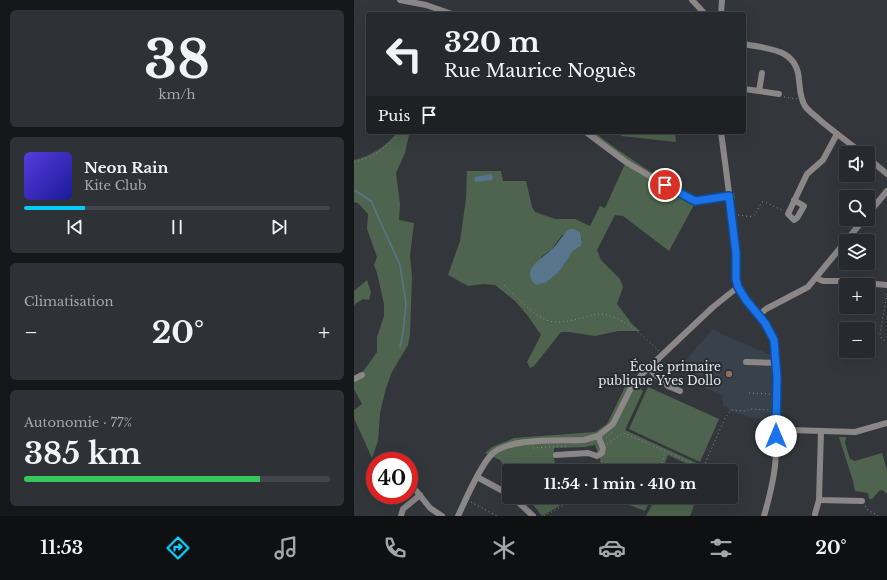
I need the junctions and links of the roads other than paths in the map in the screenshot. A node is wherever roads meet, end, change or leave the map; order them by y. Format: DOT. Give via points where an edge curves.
graph roads {
  1 [pos="400,0"];
  2 [pos="692,0"];
  3 [pos="722,0"];
  4 [pos="446,12"];
  5 [pos="703,12"];
  6 [pos="721,12"];
  7 [pos="746,44"];
  8 [pos="762,73"];
  9 [pos="746,89"];
  10 [pos="759,91"];
  11 [pos="779,94"];
  12 [pos="589,134"];
  13 [pos="721,134"];
  14 [pos="837,134"];
  15 [pos="853,146"];
  16 [pos="875,163"];
  17 [pos="886,170"];
  18 [pos="887,191"];
  19 [pos="729,196"];
  20 [pos="794,200"];
  21 [pos="875,206"];
  22 [pos="858,226"];
  23 [pos="852,234"];
  24 [pos="839,250"];
  25 [pos="816,278"];
  26 [pos="887,285"];
  27 [pos="738,287"];
  28 [pos="759,315"];
  29 [pos="746,362"];
  30 [pos="776,363"];
  31 [pos="648,368"];
  32 [pos="362,375"];
  33 [pos="354,379"];
  34 [pos="680,391"];
  35 [pos="776,422"];
  36 [pos="887,423"];
  37 [pos="790,430"];
  38 [pos="821,431"];
  39 [pos="776,436"];
  40 [pos="599,438"];
  41 [pos="556,455"];
  42 [pos="477,477"];
  43 [pos="502,490"];
  44 [pos="418,493"];
  45 [pos="420,495"];
  46 [pos="819,500"];
  47 [pos="862,501"];
  48 [pos="520,504"];
  49 [pos="816,514"];
  50 [pos="401,516"];
  51 [pos="442,516"];
  52 [pos="458,516"];
  53 [pos="533,516"];
  54 [pos="764,516"];
  1 -- 4 [label="street"];
  2 -- 5 [label="street"];
  3 -- 6 [label="street"];
  7 -- 14 [label="street" via="778,50 788,56 798,71 801,97 806,106"];
  8 -- 10 [label="street"];
  9 -- 10 [label="street"];
  10 -- 11 [label="street"];
  12 -- 19 [label="street" via="626,162 695,201"];
  13 -- 19 [label="street"];
  14 -- 15 [label="street"];
  14 -- 20 [label="street" via="823,160 807,174"];
  16 -- 17 [label="street"];
  18 -- 21 [label="street"];
  19 -- 27 [label="street"];
  20 -- 20 [label="street" via="788,214 795,219 804,206"];
  22 -- 23 [label="street"];
  24 -- 25 [label="street"];
  25 -- 26 [label="street" via="823,281"];
  25 -- 28 [label="street" via="808,287"];
  27 -- 28 [label="street"];
  27 -- 31 [label="street"];
  28 -- 30 [label="street" via="774,340"];
  29 -- 30 [label="street"];
  30 -- 35 [label="street"];
  31 -- 34 [label="street" via="668,386"];
  31 -- 40 [label="street" via="632,386 613,424"];
  32 -- 33 [label="street"];
  35 -- 37 [label="street"];
  35 -- 39 [label="street"];
  36 -- 38 [label="street" via="855,432"];
  37 -- 38 [label="street"];
  37 -- 39 [label="street"];
  38 -- 46 [label="street"];
  39 -- 54 [label="street" via="772,485"];
  40 -- 41 [label="street" via="602,450 599,455"];
  40 -- 42 [label="street" via="510,445 490,456"];
  42 -- 43 [label="street"];
  42 -- 52 [label="street"];
  44 -- 45 [label="street"];
  45 -- 50 [label="street" via="402,509"];
  45 -- 51 [label="street" via="430,508"];
  46 -- 47 [label="street"];
  46 -- 49 [label="street"];
  48 -- 53 [label="street"];
}
